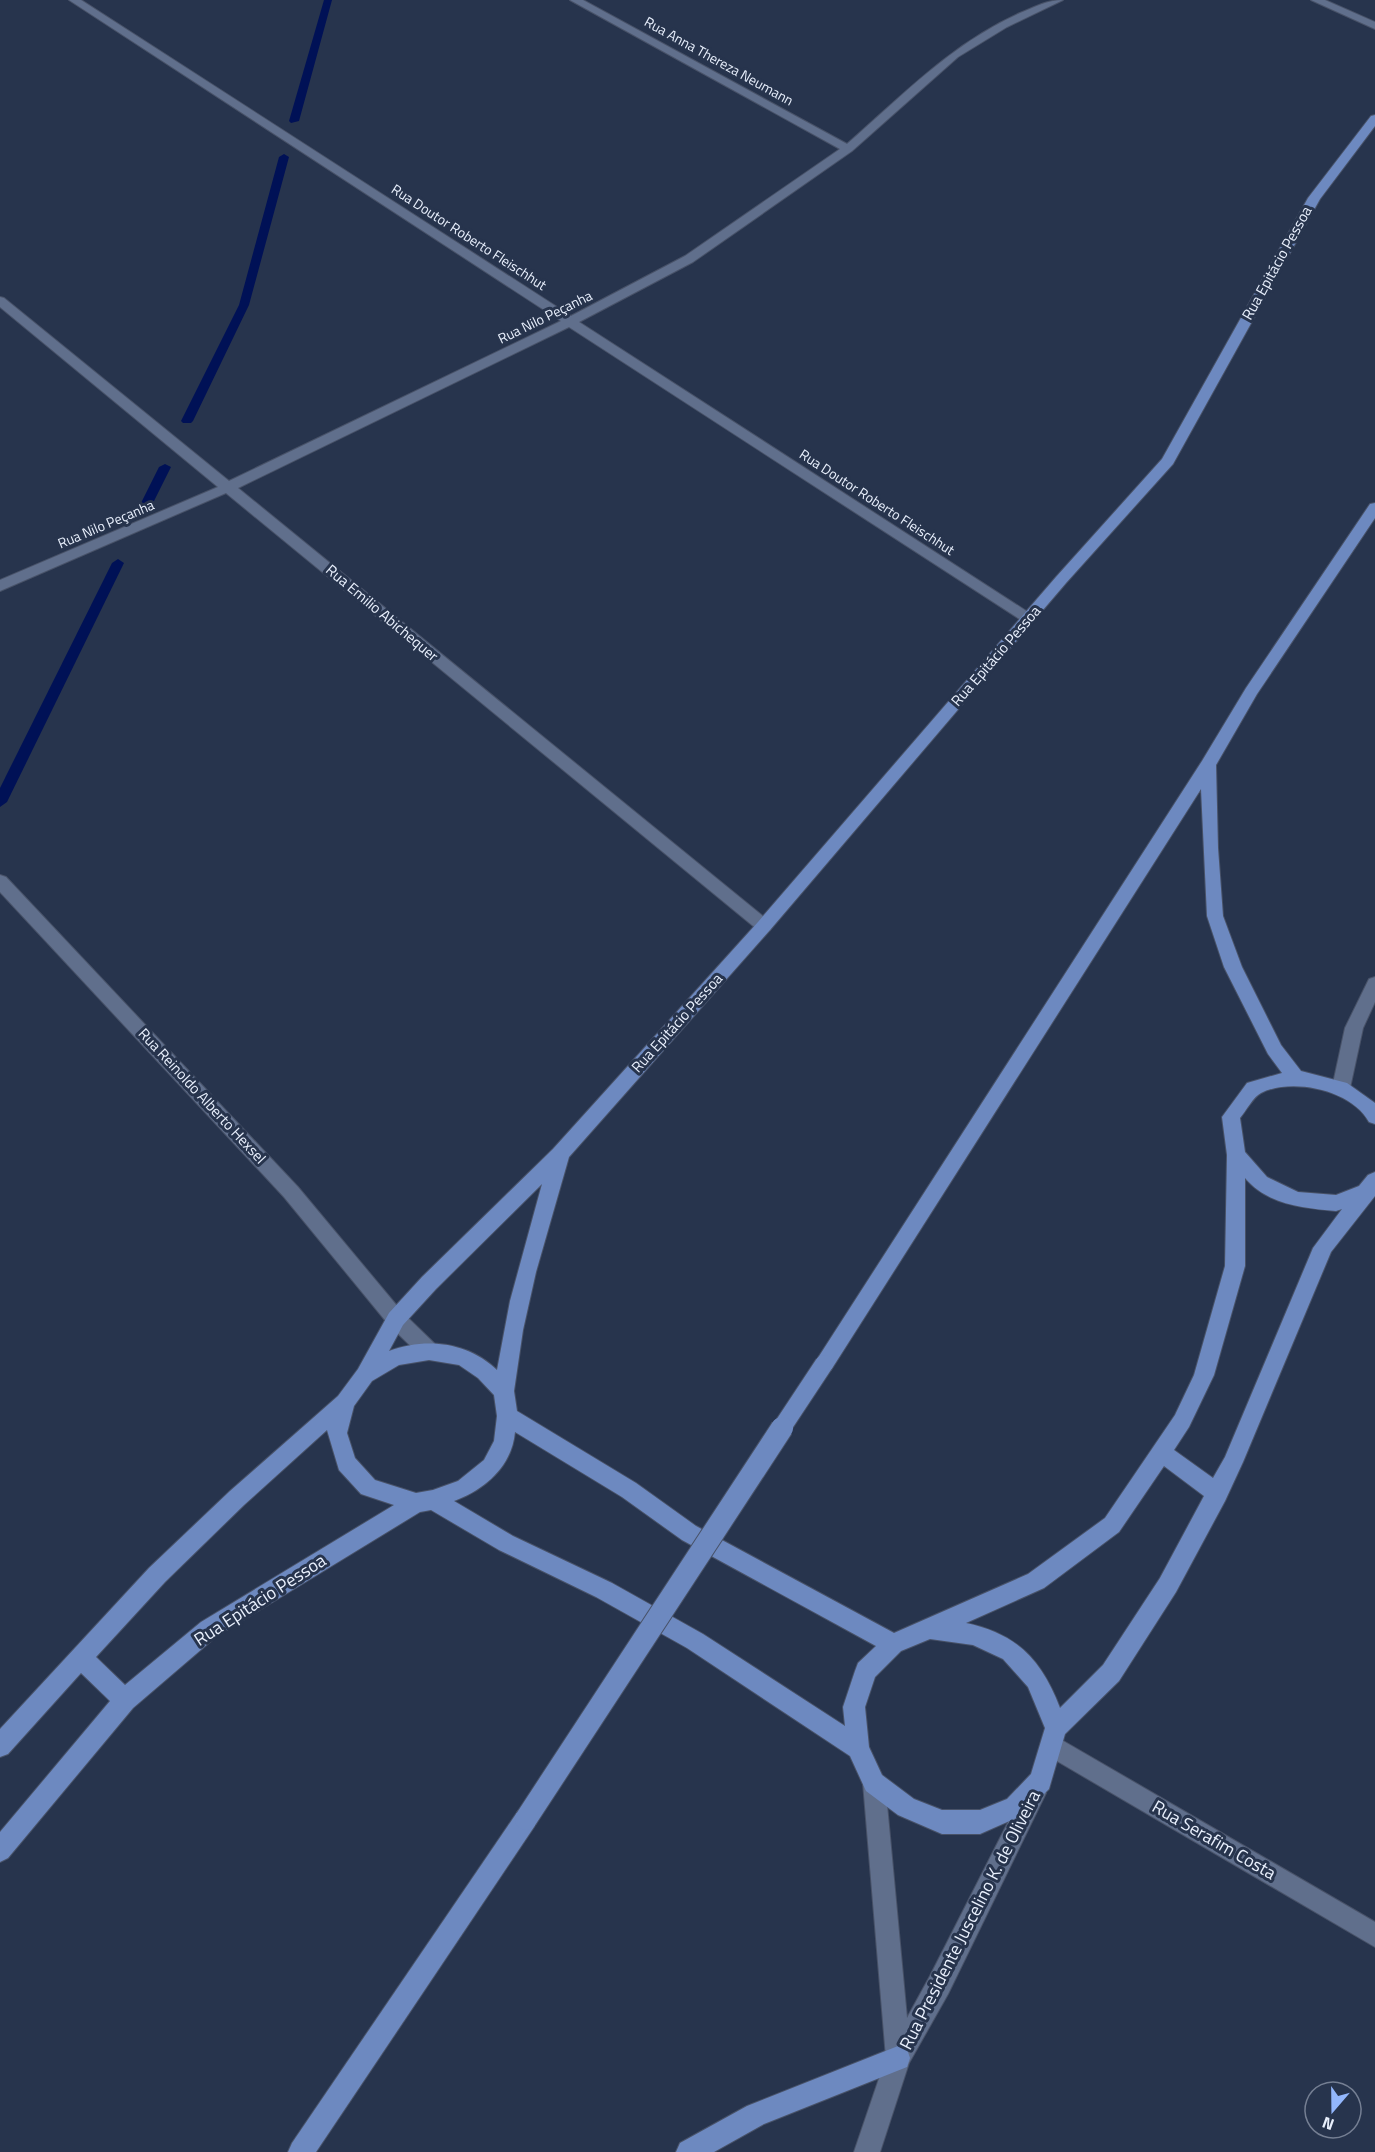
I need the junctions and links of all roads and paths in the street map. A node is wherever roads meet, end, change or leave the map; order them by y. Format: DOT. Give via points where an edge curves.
graph roads {
  1 [pos="74,0"];
  2 [pos="575,0"];
  3 [pos="1058,0"];
  4 [pos="1316,0"];
  5 [pos="1375,26"];
  6 [pos="1375,118"];
  7 [pos="848,149"];
  8 [pos="0,301"];
  9 [pos="571,321"];
  10 [pos="229,487"];
  11 [pos="1375,507"];
  12 [pos="0,586"];
  13 [pos="1029,619"];
  14 [pos="1208,765"];
  15 [pos="0,881"];
  16 [pos="764,926"];
  17 [pos="1375,984"];
  18 [pos="1295,1077"];
  19 [pos="1341,1088"];
  20 [pos="1374,1114"];
  21 [pos="560,1154"];
  22 [pos="1236,1155"];
  23 [pos="1372,1185"];
  24 [pos="396,1319"];
  25 [pos="429,1351"];
  26 [pos="365,1375"];
  27 [pos="504,1391"];
  28 [pos="345,1402"];
  29 [pos="507,1416"];
  30 [pos="1163,1453"];
  31 [pos="1218,1494"];
  32 [pos="424,1501"];
  33 [pos="930,1629"];
  34 [pos="893,1644"];
  35 [pos="81,1659"];
  36 [pos="125,1700"];
  37 [pos="1055,1737"];
  38 [pos="0,1746"];
  39 [pos="858,1748"];
  40 [pos="1041,1781"];
  41 [pos="874,1783"];
  42 [pos="0,1850"];
  43 [pos="1375,1935"];
  44 [pos="898,2058"];
  45 [pos="302,2152"];
  46 [pos="689,2152"];
  47 [pos="867,2152"];
  1 -- 9 [label="street, Rua Doutor Roberto Fleischhut"];
  2 -- 7 [label="street, Rua Anna Thereza Neumann"];
  3 -- 7 [label="street, Rua Nilo Peçanha" via="1003,25 954,55"];
  4 -- 5 [label="street"];
  6 -- 13 [label="main road, Rua Epitácio Pessoa" via="1314,198 1168,462"];
  7 -- 9 [label="street, Rua Nilo Peçanha" via="689,259"];
  8 -- 10 [label="street, Rua Emilio Abichequer"];
  9 -- 10 [label="street, Rua Nilo Peçanha"];
  9 -- 13 [label="street, Rua Doutor Roberto Fleischhut"];
  10 -- 12 [label="street, Rua Nilo Peçanha"];
  10 -- 16 [label="street, Rua Emilio Abichequer"];
  11 -- 14 [label="main road" via="1251,692"];
  13 -- 16 [label="main road, Rua Epitácio Pessoa"];
  14 -- 18 [label="main road" via="1215,916 1233,967 1274,1049"];
  14 -- 45 [label="main road, bridge" via="824,1364"];
  15 -- 24 [label="street, Rua Reinoldo Alberto Hexsel" via="291,1192"];
  16 -- 21 [label="main road, Rua Epitácio Pessoa"];
  17 -- 19 [label="street" via="1354,1028"];
  18 -- 19 [label="main road"];
  18 -- 22 [label="main road" via="1253,1088 1231,1117"];
  19 -- 20 [label="main road"];
  21 -- 24 [label="main road, Rua Epitácio Pessoa"];
  21 -- 27 [label="main road, Rua Epitácio Pessoa" via="520,1290"];
  22 -- 23 [label="main road" via="1260,1182 1296,1200 1336,1203"];
  22 -- 30 [label="main road" via="1235,1266 1204,1375"];
  23 -- 31 [label="main road" via="1323,1248"];
  24 -- 25 [label="street, Rua Reinoldo Alberto Hexsel"];
  24 -- 26 [label="main road, Rua Epitácio Pessoa"];
  25 -- 26 [label="main road" via="395,1357"];
  25 -- 27 [label="main road" via="463,1357"];
  26 -- 28 [label="main road"];
  27 -- 29 [label="main road"];
  28 -- 32 [label="main road" via="337,1433 346,1463 368,1487"];
  28 -- 35 [label="main road" via="173,1560"];
  29 -- 32 [label="main road" via="504,1442 490,1467 465,1488"];
  29 -- 34 [label="main road" via="629,1490 689,1533"];
  30 -- 31 [label="main road"];
  30 -- 33 [label="main road" via="1112,1525 1036,1581"];
  31 -- 37 [label="main road" via="1168,1585 1112,1672"];
  32 -- 36 [label="main road, Rua Epitácio Pessoa" via="209,1629"];
  32 -- 39 [label="main road" via="604,1590 695,1641"];
  33 -- 34 [label="main road"];
  33 -- 37 [label="main road" via="969,1632 1004,1647 1033,1674"];
  34 -- 39 [label="main road" via="866,1671 854,1707"];
  35 -- 36 [label="main road"];
  35 -- 38 [label="main road"];
  36 -- 42 [label="main road, Rua Epitácio Pessoa"];
  37 -- 40 [label="main road"];
  37 -- 43 [label="street, Rua Serafim Costa"];
  39 -- 41 [label="main road"];
  40 -- 41 [label="main road" via="1015,1808 980,1822 942,1822 906,1807"];
  40 -- 44 [label="street, Rua Presidente Juscelino K. de Oliveira"];
  41 -- 44 [label="street, Rua Presidente Juscelino K. de Oliveira"];
  44 -- 46 [label="main road" via="756,2115"];
  44 -- 47 [label="street, Rua Presidente Juscelino K. de Oliveira"];
}
